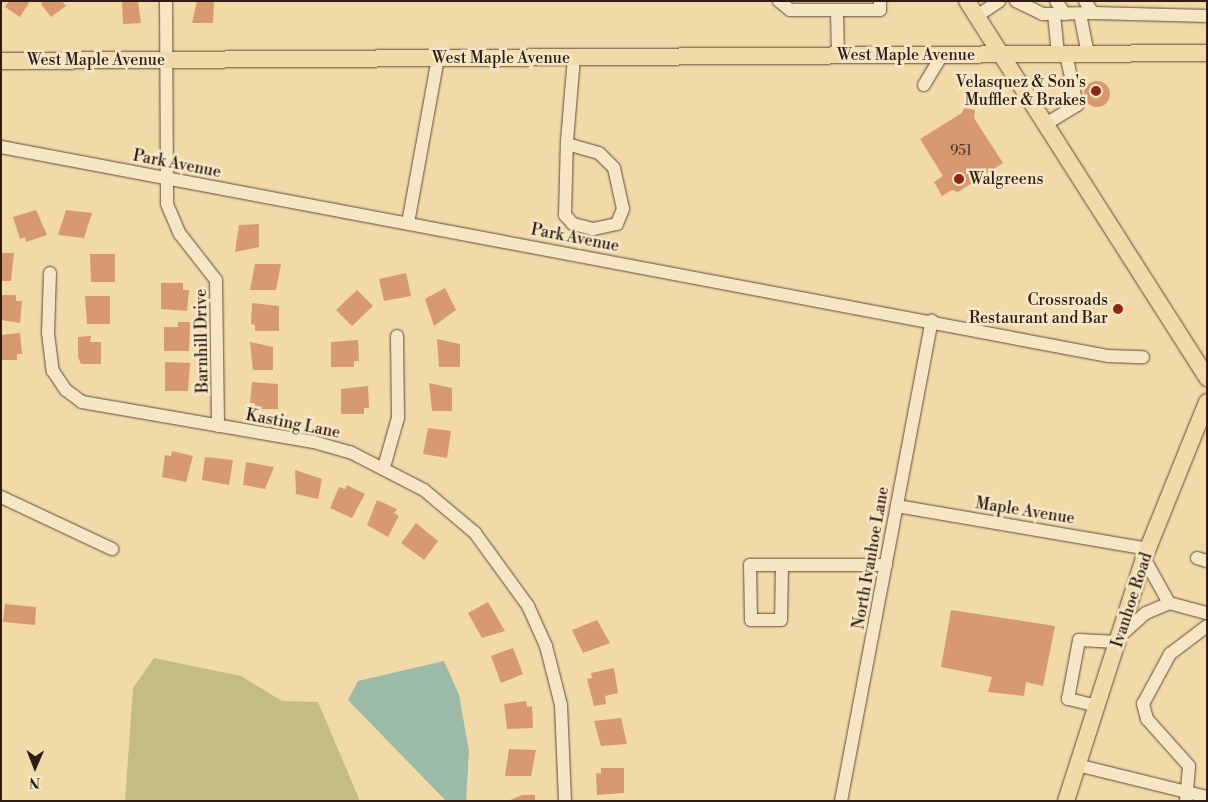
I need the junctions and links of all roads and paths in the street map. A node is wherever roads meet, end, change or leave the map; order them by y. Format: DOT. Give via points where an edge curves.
graph roads {
  1 [pos="166,1"];
  2 [pos="779,1"];
  3 [pos="880,1"];
  4 [pos="967,1"];
  5 [pos="999,1"];
  6 [pos="1016,1"];
  7 [pos="1086,1"];
  8 [pos="837,10"];
  9 [pos="1058,10"];
  10 [pos="1087,14"];
  11 [pos="977,16"];
  12 [pos="1207,16"];
  13 [pos="1207,53"];
  14 [pos="1062,54"];
  15 [pos="1088,54"];
  16 [pos="942,55"];
  17 [pos="1001,55"];
  18 [pos="838,56"];
  19 [pos="574,57"];
  20 [pos="438,58"];
  21 [pos="166,60"];
  22 [pos="1,61"];
  23 [pos="924,85"];
  24 [pos="1044,124"];
  25 [pos="567,144"];
  26 [pos="1,147"];
  27 [pos="167,177"];
  28 [pos="408,223"];
  29 [pos="50,273"];
  30 [pos="932,321"];
  31 [pos="397,336"];
  32 [pos="1143,357"];
  33 [pos="1207,378"];
  34 [pos="1207,402"];
  35 [pos="218,426"];
  36 [pos="384,467"];
  37 [pos="1,497"];
  38 [pos="897,506"];
  39 [pos="112,550"];
  40 [pos="1146,553"];
  41 [pos="782,565"];
  42 [pos="886,565"];
  43 [pos="1169,604"];
  44 [pos="1207,613"];
  45 [pos="1207,626"];
  46 [pos="1119,639"];
  47 [pos="1097,706"];
  48 [pos="1077,765"];
  49 [pos="1187,797"];
  50 [pos="1207,797"];
  51 [pos="565,801"];
  52 [pos="840,801"];
  53 [pos="1066,801"];
  1 -- 21 [label="street, Barnhill Drive"];
  2 -- 8 [label="street" via="790,10"];
  3 -- 8 [label="street" via="880,10"];
  4 -- 11 [label="main road"];
  5 -- 11 [label="street"];
  6 -- 9 [label="street"];
  7 -- 10 [label="street"];
  8 -- 18 [label="street"];
  9 -- 10 [label="street"];
  9 -- 14 [label="street"];
  10 -- 12 [label="street"];
  10 -- 15 [label="street"];
  11 -- 17 [label="main road"];
  13 -- 15 [label="main road, West Maple Avenue"];
  14 -- 15 [label="main road, West Maple Avenue"];
  14 -- 17 [label="main road, West Maple Avenue"];
  14 -- 24 [label="street" via="1077,105"];
  16 -- 17 [label="main road, West Maple Avenue"];
  16 -- 18 [label="main road, West Maple Avenue"];
  16 -- 23 [label="street"];
  17 -- 24 [label="main road"];
  18 -- 19 [label="main road, West Maple Avenue"];
  19 -- 20 [label="main road, West Maple Avenue"];
  19 -- 25 [label="street"];
  20 -- 21 [label="main road, West Maple Avenue"];
  20 -- 28 [label="street"];
  21 -- 22 [label="main road, West Maple Avenue"];
  21 -- 27 [label="street, Barnhill Drive"];
  24 -- 33 [label="main road"];
  25 -- 25 [label="street" via="565,215 573,224 593,229 617,224 623,209 614,168 599,153"];
  26 -- 27 [label="street, Park Avenue"];
  27 -- 28 [label="street, Park Avenue"];
  27 -- 35 [label="street, Barnhill Drive" via="169,215 216,280"];
  28 -- 30 [label="street, Park Avenue"];
  29 -- 35 [label="street, Kasting Lane" via="49,356 57,380 66,390 99,407"];
  30 -- 32 [label="street, Park Avenue" via="1108,356"];
  30 -- 38 [label="street, North Ivanhoe Lane"];
  31 -- 36 [label="street" via="398,418"];
  34 -- 40 [label="main road, Ivanhoe Road"];
  35 -- 36 [label="street, Kasting Lane" via="314,442"];
  36 -- 51 [label="street, Kasting Lane" via="424,490 475,533 528,606 546,646 561,704"];
  37 -- 39 [label="street"];
  38 -- 40 [label="street, Maple Avenue"];
  38 -- 42 [label="street, North Ivanhoe Lane"];
  40 -- 43 [label="street"];
  40 -- 46 [label="main road, Ivanhoe Road"];
  41 -- 41 [label="street" via="750,565 751,620 781,620"];
  41 -- 42 [label="street"];
  42 -- 52 [label="street, North Ivanhoe Lane"];
  43 -- 44 [label="street"];
  43 -- 46 [label="street" via="1146,612"];
  45 -- 49 [label="street" via="1170,654 1143,704 1148,720 1189,766"];
  46 -- 47 [label="main road, Ivanhoe Road"];
  46 -- 47 [label="street" via="1092,637 1079,640 1068,699"];
  47 -- 48 [label="main road, Ivanhoe Road"];
  48 -- 49 [label="street"];
  48 -- 53 [label="main road, Ivanhoe Road"];
  49 -- 50 [label="street"];
}
